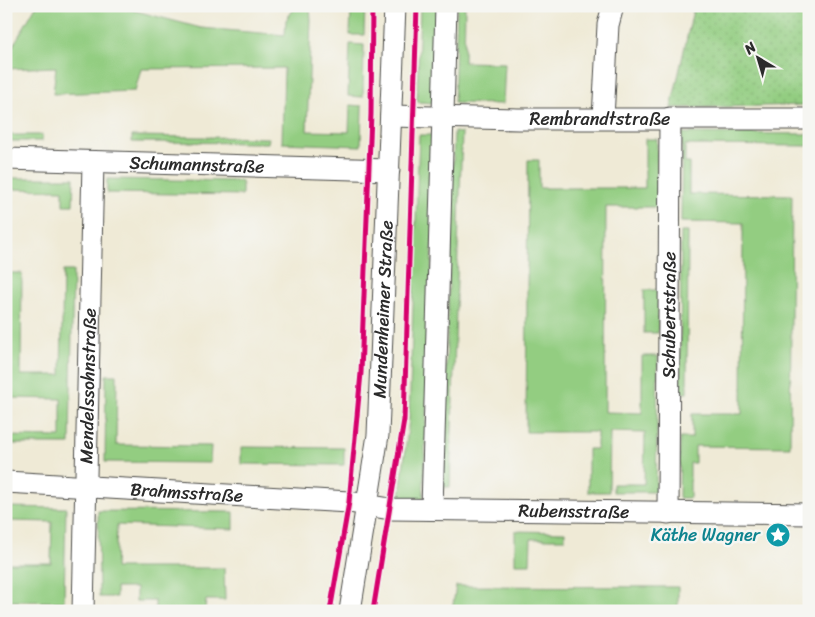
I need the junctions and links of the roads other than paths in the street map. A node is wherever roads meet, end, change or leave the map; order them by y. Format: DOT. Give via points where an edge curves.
graph roads {
  1 [pos="395,6"];
  2 [pos="446,6"];
  3 [pos="613,6"];
  4 [pos="391,116"];
  5 [pos="443,118"];
  6 [pos="603,118"];
  7 [pos="670,118"];
  8 [pos="809,119"];
  9 [pos="6,159"];
  10 [pos="93,162"];
  11 [pos="389,170"];
  12 [pos="6,482"];
  13 [pos="87,486"];
  14 [pos="368,505"];
  15 [pos="432,509"];
  16 [pos="668,513"];
  17 [pos="809,514"];
  18 [pos="83,611"];
  19 [pos="350,611"];
  1 -- 4 [label="street, Mundenheimer Straße"];
  2 -- 5 [label="street"];
  3 -- 6 [label="street" via="608,25"];
  4 -- 5 [label="street, Rembrandtstraße"];
  4 -- 11 [label="street, Mundenheimer Straße"];
  5 -- 6 [label="street, Rembrandtstraße"];
  5 -- 15 [label="street"];
  6 -- 7 [label="street, Rembrandtstraße"];
  7 -- 8 [label="street, Rembrandtstraße"];
  7 -- 16 [label="street, Schubertstraße"];
  9 -- 10 [label="street, Schumannstraße"];
  10 -- 11 [label="street, Schumannstraße"];
  10 -- 13 [label="street, Mendelssohnstraße"];
  11 -- 14 [label="street, Mundenheimer Straße" via="378,435"];
  12 -- 13 [label="street, Brahmsstraße"];
  13 -- 14 [label="street, Brahmsstraße"];
  13 -- 18 [label="street, Mendelssohnstraße"];
  14 -- 15 [label="street, Rubensstraße" via="390,509"];
  14 -- 19 [label="street, Mundenheimer Straße"];
  15 -- 16 [label="street, Rubensstraße"];
  16 -- 17 [label="street, Rubensstraße"];
}
